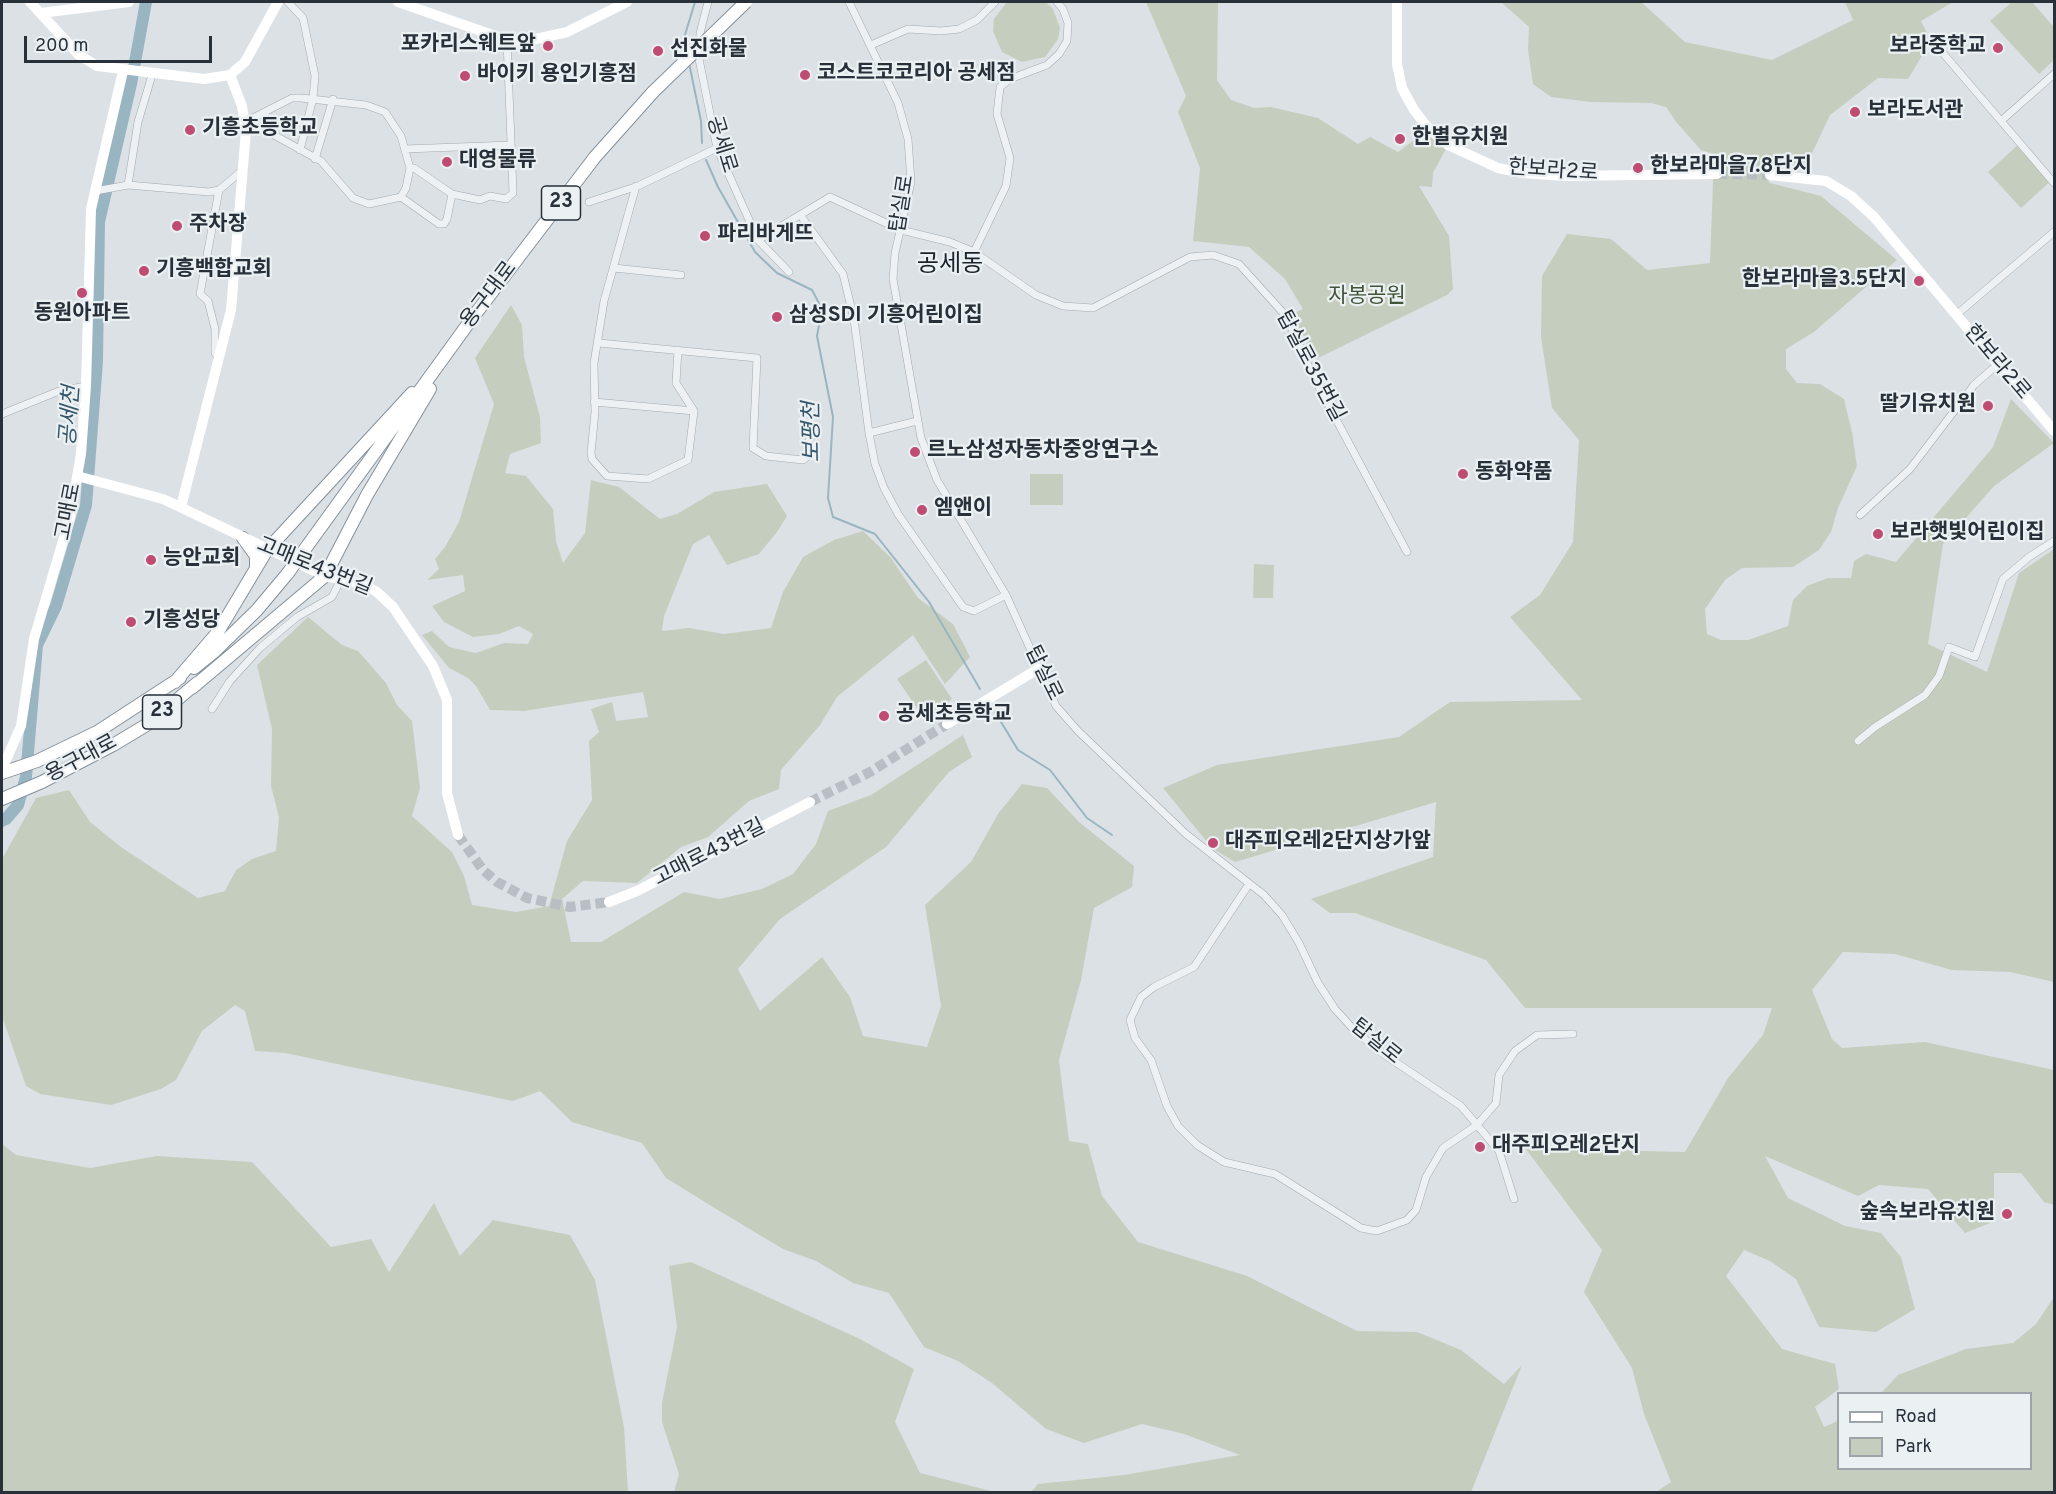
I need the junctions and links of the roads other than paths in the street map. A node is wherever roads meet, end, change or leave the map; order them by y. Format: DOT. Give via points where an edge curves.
graph roads {
  1 [pos="30,2"];
  2 [pos="126,2"];
  3 [pos="288,2"];
  4 [pos="398,2"];
  5 [pos="627,2"];
  6 [pos="708,2"];
  7 [pos="746,2"];
  8 [pos="849,2"];
  9 [pos="995,2"];
  10 [pos="1057,2"];
  11 [pos="1397,2"];
  12 [pos="276,4"];
  13 [pos="41,14"];
  14 [pos="507,40"];
  15 [pos="871,45"];
  16 [pos="1936,45"];
  17 [pos="123,71"];
  18 [pos="149,74"];
  19 [pos="2055,74"];
  20 [pos="230,75"];
  21 [pos="313,98"];
  22 [pos="333,99"];
  23 [pos="265,113"];
  24 [pos="2001,121"];
  25 [pos="245,122"];
  26 [pos="511,145"];
  27 [pos="717,148"];
  28 [pos="405,149"];
  29 [pos="300,150"];
  30 [pos="315,159"];
  31 [pos="410,168"];
  32 [pos="244,169"];
  33 [pos="1717,174"];
  34 [pos="1770,175"];
  35 [pos="2055,183"];
  36 [pos="128,185"];
  37 [pos="636,186"];
  38 [pos="219,190"];
  39 [pos="95,191"];
  40 [pos="452,194"];
  41 [pos="401,197"];
  42 [pos="589,202"];
  43 [pos="801,216"];
  44 [pos="901,230"];
  45 [pos="2055,232"];
  46 [pos="758,240"];
  47 [pos="974,252"];
  48 [pos="614,268"];
  49 [pos="789,272"];
  50 [pos="681,275"];
  51 [pos="1956,315"];
  52 [pos="599,343"];
  53 [pos="678,350"];
  54 [pos="220,360"];
  55 [pos="1997,365"];
  56 [pos="433,373"];
  57 [pos="86,386"];
  58 [pos="594,402"];
  59 [pos="694,411"];
  60 [pos="2,414"];
  61 [pos="917,421"];
  62 [pos="810,430"];
  63 [pos="2055,431"];
  64 [pos="869,433"];
  65 [pos="81,477"];
  66 [pos="181,507"];
  67 [pos="1860,515"];
  68 [pos="279,536"];
  69 [pos="243,538"];
  70 [pos="2055,541"];
  71 [pos="267,550"];
  72 [pos="1407,552"];
  73 [pos="256,568"];
  74 [pos="325,576"];
  75 [pos="341,579"];
  76 [pos="1006,595"];
  77 [pos="257,610"];
  78 [pos="1038,669"];
  79 [pos="175,682"];
  80 [pos="192,688"];
  81 [pos="212,709"];
  82 [pos="947,724"];
  83 [pos="1858,741"];
  84 [pos="2,771"];
  85 [pos="2,799"];
  86 [pos="810,802"];
  87 [pos="458,836"];
  88 [pos="1249,884"];
  89 [pos="609,902"];
  90 [pos="1573,1034"];
  91 [pos="1477,1125"];
  92 [pos="1514,1199"];
  1 -- 13 [label="street"];
  2 -- 13 [label="street"];
  3 -- 21 [label="street" via="303,18 315,76"];
  4 -- 14 [label="street"];
  5 -- 14 [label="street" via="567,32"];
  6 -- 27 [label="street, 공세로" via="700,33 699,59"];
  7 -- 56 [label="highway, 용구대로 / 23, bridge" via="653,92 596,157"];
  8 -- 15 [label="street, 탑실로"];
  9 -- 15 [label="street" via="977,20 959,29 908,29"];
  10 -- 47 [label="street" via="1068,23 1066,41 1059,54 1047,65 1010,79 1000,87 997,114 1010,158 1006,186"];
  11 -- 33 [label="street, 한보라2로" via="1397,64 1402,88 1424,123 1448,146 1498,168 1523,172 1565,176"];
  12 -- 20 [label="street" via="244,62"];
  13 -- 17 [label="street" via="79,55 96,66"];
  14 -- 26 [label="street"];
  15 -- 44 [label="street, 탑실로" via="898,103 908,139 911,182"];
  16 -- 24 [label="street"];
  17 -- 18 [label="street"];
  17 -- 39 [label="street, 고매로"];
  18 -- 20 [label="street" via="204,79"];
  18 -- 36 [label="street"];
  19 -- 24 [label="street"];
  20 -- 25 [label="street"];
  21 -- 22 [label="street"];
  21 -- 23 [label="street" via="292,98"];
  21 -- 29 [label="street"];
  22 -- 28 [label="street" via="385,112"];
  22 -- 30 [label="street"];
  23 -- 25 [label="street"];
  23 -- 29 [label="street" via="274,135"];
  24 -- 35 [label="street"];
  25 -- 32 [label="street"];
  26 -- 28 [label="street"];
  26 -- 40 [label="street" via="511,196 480,200"];
  27 -- 37 [label="street"];
  27 -- 46 [label="street, 공세로"];
  28 -- 31 [label="street"];
  29 -- 30 [label="street"];
  30 -- 41 [label="street" via="360,202 387,202"];
  31 -- 40 [label="street"];
  31 -- 41 [label="street"];
  32 -- 38 [label="street"];
  32 -- 54 [label="street" via="231,310"];
  34 -- 51 [label="street, 한보라2로" via="1826,181 1851,196 1874,217"];
  36 -- 38 [label="street"];
  36 -- 39 [label="street"];
  37 -- 42 [label="street"];
  37 -- 48 [label="street"];
  38 -- 54 [label="street" via="200,294 208,301 215,329 215,353"];
  39 -- 57 [label="street, 고매로" via="88,248"];
  40 -- 41 [label="street" via="444,224 433,221"];
  43 -- 44 [label="street, 탑실로35번길" via="830,197"];
  43 -- 46 [label="street"];
  43 -- 64 [label="street" via="843,274 854,319"];
  44 -- 47 [label="street, 탑실로35번길"];
  44 -- 61 [label="street, 탑실로" via="893,279"];
  45 -- 51 [label="street"];
  46 -- 49 [label="street, 공세로"];
  47 -- 72 [label="street, 탑실로35번길" via="1036,295 1063,306 1093,308 1190,257 1213,255 1239,264 1286,316 1313,376"];
  48 -- 50 [label="street"];
  48 -- 52 [label="street" via="604,301"];
  51 -- 55 [label="street, 한보라2로"];
  52 -- 53 [label="street"];
  52 -- 58 [label="street" via="594,363"];
  53 -- 59 [label="street" via="676,383"];
  53 -- 62 [label="street" via="757,358 753,448 759,452 803,460 808,456"];
  54 -- 66 [label="street"];
  55 -- 63 [label="street, 한보라2로"];
  55 -- 67 [label="street" via="1974,385 1910,469"];
  56 -- 68 [label="highway" via="390,414"];
  56 -- 74 [label="highway" via="431,387"];
  56 -- 77 [label="highway, 용구대로 / 23, bridge"];
  57 -- 60 [label="street" via="58,391"];
  57 -- 65 [label="street, 고매로"];
  58 -- 59 [label="street"];
  58 -- 59 [label="street" via="592,459 607,476 641,480 688,460"];
  61 -- 64 [label="street"];
  61 -- 76 [label="street, 탑실로" via="937,480"];
  64 -- 76 [label="street" via="875,465 893,505 963,608 974,611"];
  65 -- 66 [label="street, 고매로43번길"];
  65 -- 84 [label="street, 고매로" via="30,657 21,726"];
  66 -- 69 [label="street, 고매로43번길"];
  68 -- 69 [label="street" via="271,542"];
  68 -- 71 [label="highway"];
  69 -- 71 [label="street, 고매로43번길"];
  69 -- 73 [label="highway" via="256,556"];
  70 -- 83 [label="street" via="2029,556 2003,579 1975,657 1949,647 1938,676 1925,695"];
  71 -- 73 [label="highway"];
  71 -- 74 [label="street, 고매로43번길"];
  73 -- 79 [label="highway" via="218,632"];
  74 -- 75 [label="street, 고매로43번길"];
  74 -- 80 [label="highway"];
  75 -- 81 [label="street" via="332,597 297,617 260,648 230,681"];
  75 -- 87 [label="street, 고매로43번길" via="363,584 393,606 440,678 447,700 447,793"];
  76 -- 78 [label="street, 탑실로"];
  77 -- 79 [label="highway, 용구대로 / 23" via="215,651"];
  77 -- 80 [label="highway, 용구대로 / 23" via="245,630"];
  78 -- 82 [label="street"];
  78 -- 88 [label="street, 탑실로" via="1056,706 1078,731 1185,834"];
  79 -- 84 [label="highway, 용구대로 / 23" via="97,732"];
  80 -- 85 [label="highway, 용구대로 / 23" via="148,724 42,783"];
  86 -- 89 [label="street, 고매로43번길"];
  88 -- 91 [label="street, 탑실로" via="1282,915 1318,983 1355,1031 1379,1051 1446,1093"];
  88 -- 91 [label="street" via="1194,967 1141,997 1130,1020 1178,1126 1197,1145 1224,1162 1275,1174 1348,1222 1377,1231 1407,1220 1416,1210 1426,1177 1443,1148"];
  90 -- 91 [label="street" via="1537,1035 1515,1051 1499,1075 1496,1102"];
  91 -- 92 [label="street, 탑실로" via="1499,1151"];
}
